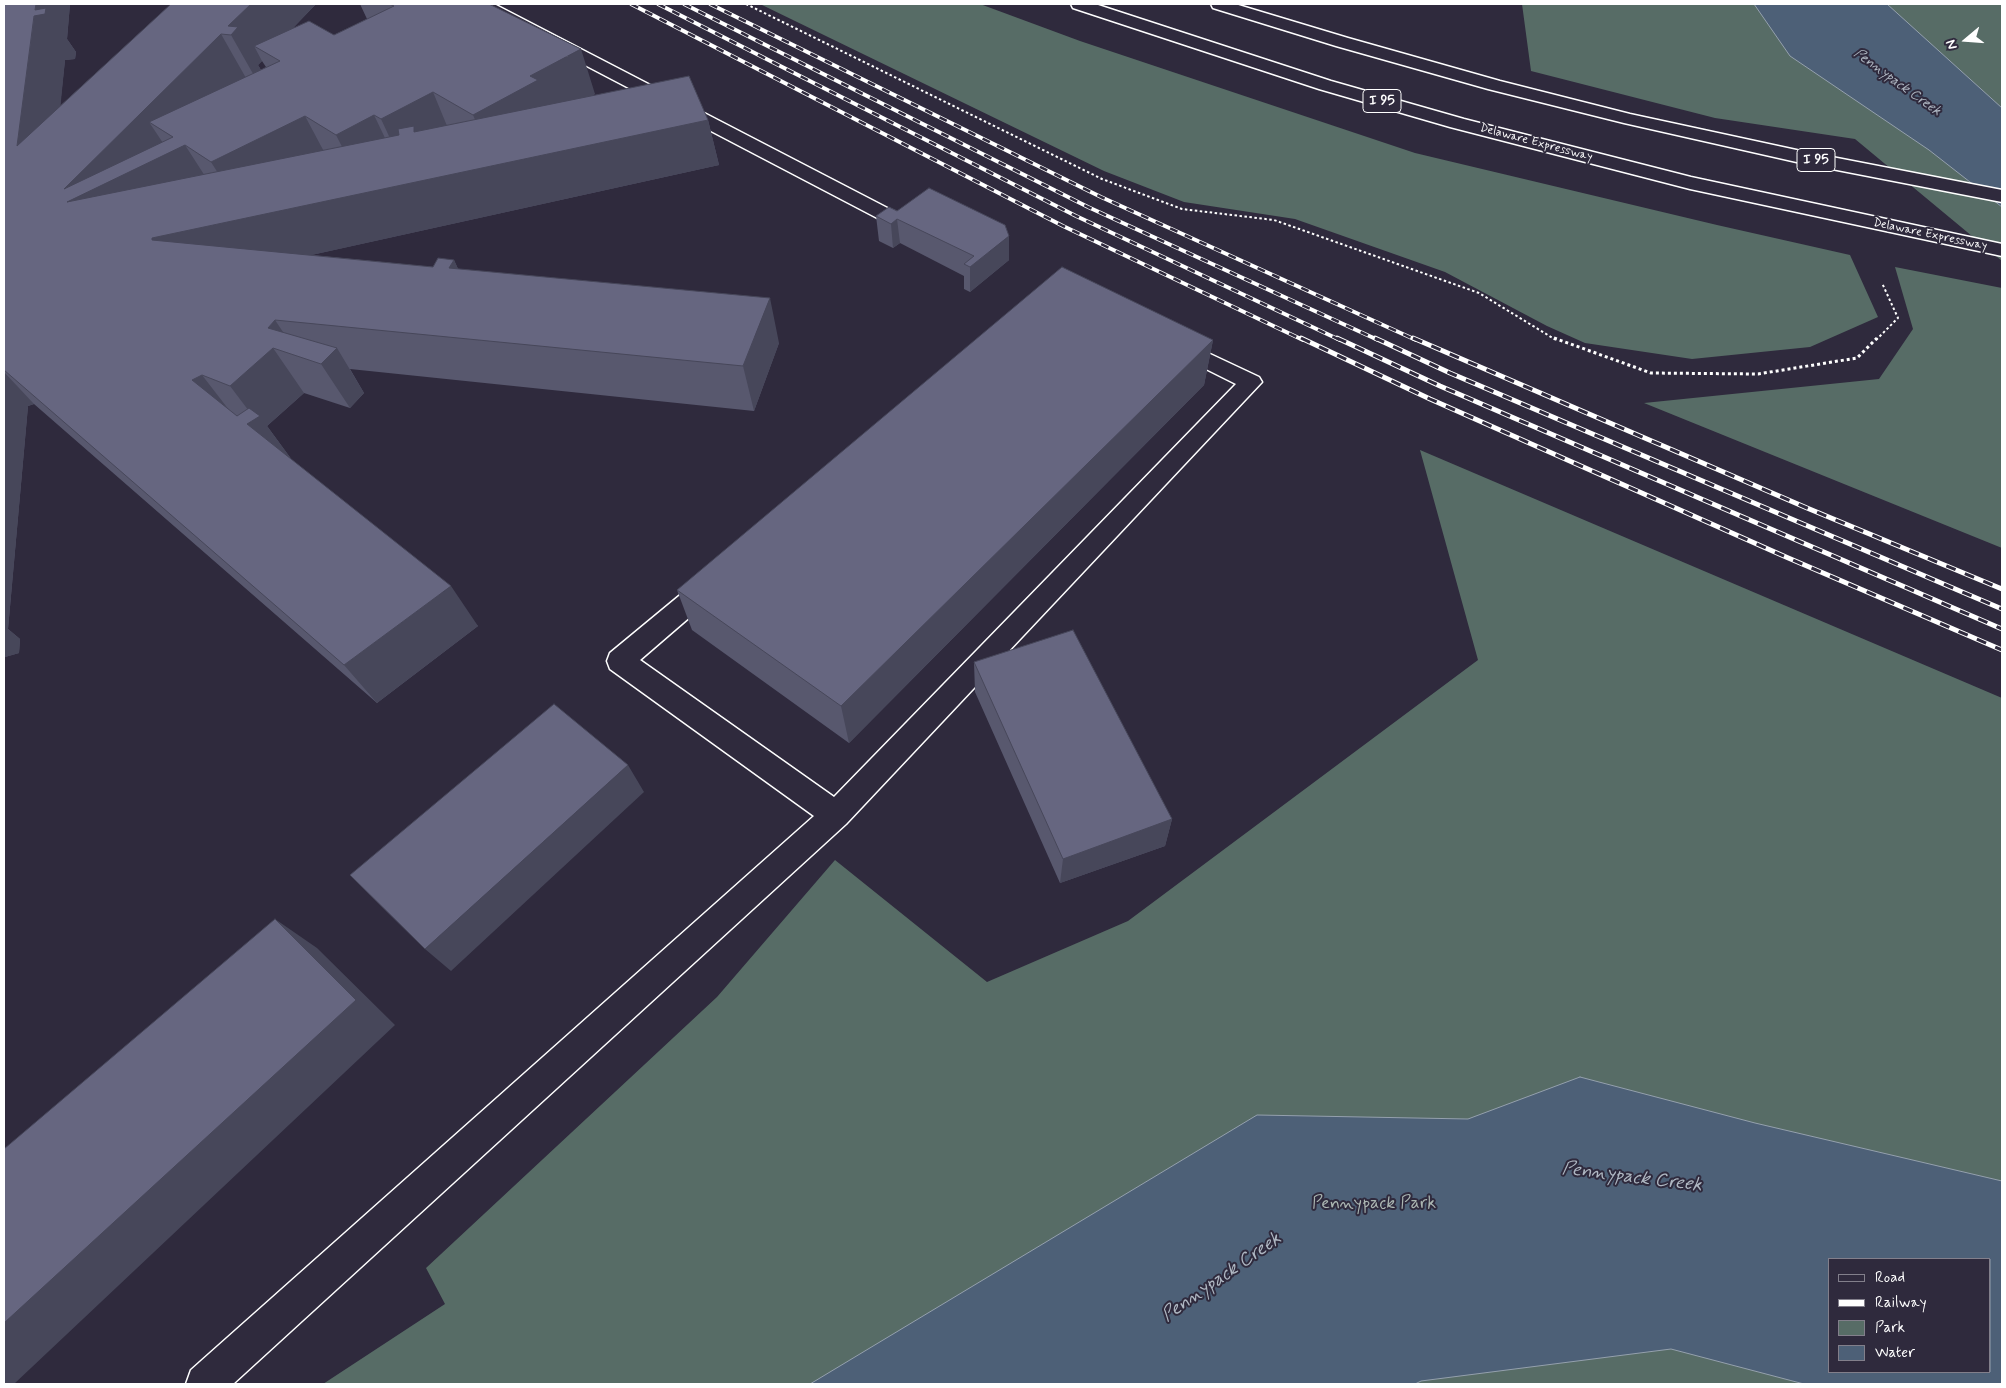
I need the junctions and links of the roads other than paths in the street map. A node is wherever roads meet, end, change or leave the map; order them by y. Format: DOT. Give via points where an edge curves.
graph roads {
  1 [pos="482,4"];
  2 [pos="1079,4"];
  3 [pos="1219,4"];
  4 [pos="2002,196"];
  5 [pos="890,217"];
  6 [pos="2002,250"];
  7 [pos="1156,335"];
  8 [pos="726,571"];
  9 [pos="836,815"];
  10 [pos="205,1384"];
  1 -- 5 [label="main road"];
  2 -- 6 [label="main road, Delaware Expressway / I 95" via="1325,85 1457,123 1690,183"];
  3 -- 4 [label="main road, I 95" via="1494,85 1630,119"];
  7 -- 9 [label="main road" via="1251,382"];
  8 -- 9 [label="main road" via="620,661"];
  9 -- 10 [label="main road"];
}
